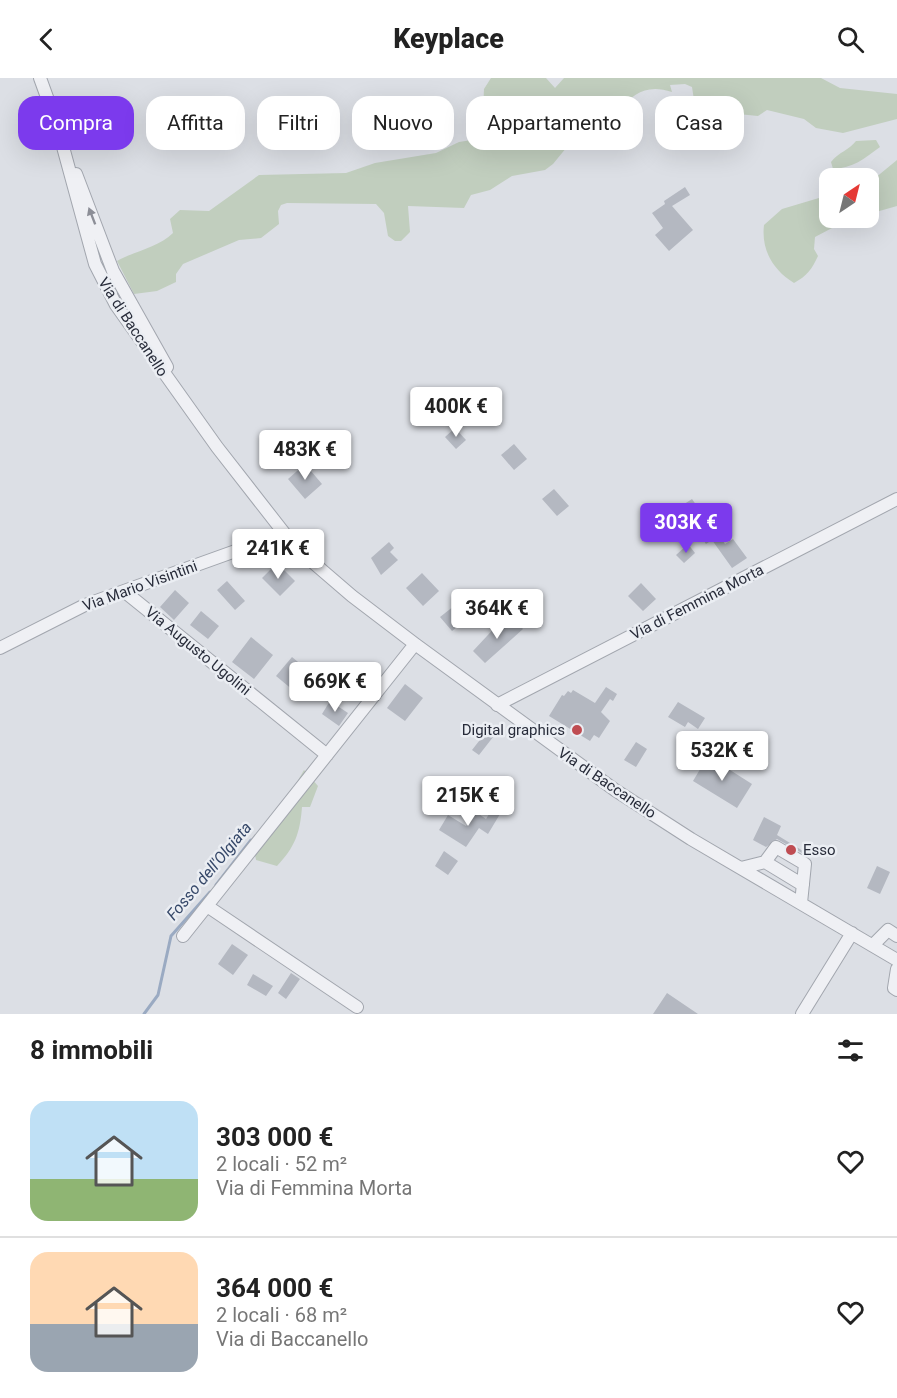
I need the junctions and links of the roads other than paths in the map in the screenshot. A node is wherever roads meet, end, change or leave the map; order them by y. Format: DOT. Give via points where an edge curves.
graph roads {
  1 [pos="40,78"];
  2 [pos="47,96"];
  3 [pos="63,150"];
  4 [pos="67,150"];
  5 [pos="121,301"];
  6 [pos="897,499"];
  7 [pos="283,534"];
  8 [pos="125,592"];
  9 [pos="415,644"];
  10 [pos="0,648"];
  11 [pos="497,705"];
  12 [pos="327,755"];
  13 [pos="765,862"];
  14 [pos="741,868"];
  15 [pos="803,885"];
  16 [pos="801,903"];
  17 [pos="207,906"];
  18 [pos="852,933"];
  19 [pos="183,936"];
  20 [pos="897,936"];
  21 [pos="873,945"];
  22 [pos="897,960"];
  23 [pos="897,969"];
  24 [pos="897,990"];
  25 [pos="357,1007"];
  26 [pos="802,1014"];
  1 -- 2 [label="street, Via di Baccanello"];
  3 -- 5 [label="street, Via di Baccanello" via="99,275"];
  5 -- 4 [label="street, Via di Baccanello, one-way"];
  5 -- 7 [label="street, Via di Baccanello" via="216,447"];
  6 -- 11 [label="street, Via di Femmina Morta"];
  7 -- 8 [label="street, Via Mario Visintini"];
  7 -- 9 [label="street, Via di Baccanello" via="330,578"];
  8 -- 10 [label="street, Via Mario Visintini" via="66,614"];
  8 -- 12 [label="street, Via Augusto Ugolini"];
  9 -- 11 [label="street, Via di Baccanello"];
  9 -- 12 [label="street"];
  11 -- 14 [label="street, Via di Baccanello" via="615,790"];
  12 -- 17 [label="street"];
  13 -- 14 [label="street"];
  13 -- 15 [label="street"];
  13 -- 15 [label="street" via="776,847 805,864"];
  14 -- 16 [label="street, Via di Baccanello"];
  15 -- 16 [label="street"];
  16 -- 18 [label="street, Via di Baccanello"];
  17 -- 19 [label="street"];
  17 -- 25 [label="street"];
  18 -- 21 [label="street, Via di Baccanello"];
  18 -- 26 [label="street"];
  20 -- 21 [label="street" via="888,930"];
  21 -- 22 [label="street, Via di Baccanello"];
  23 -- 24 [label="street"];
}
